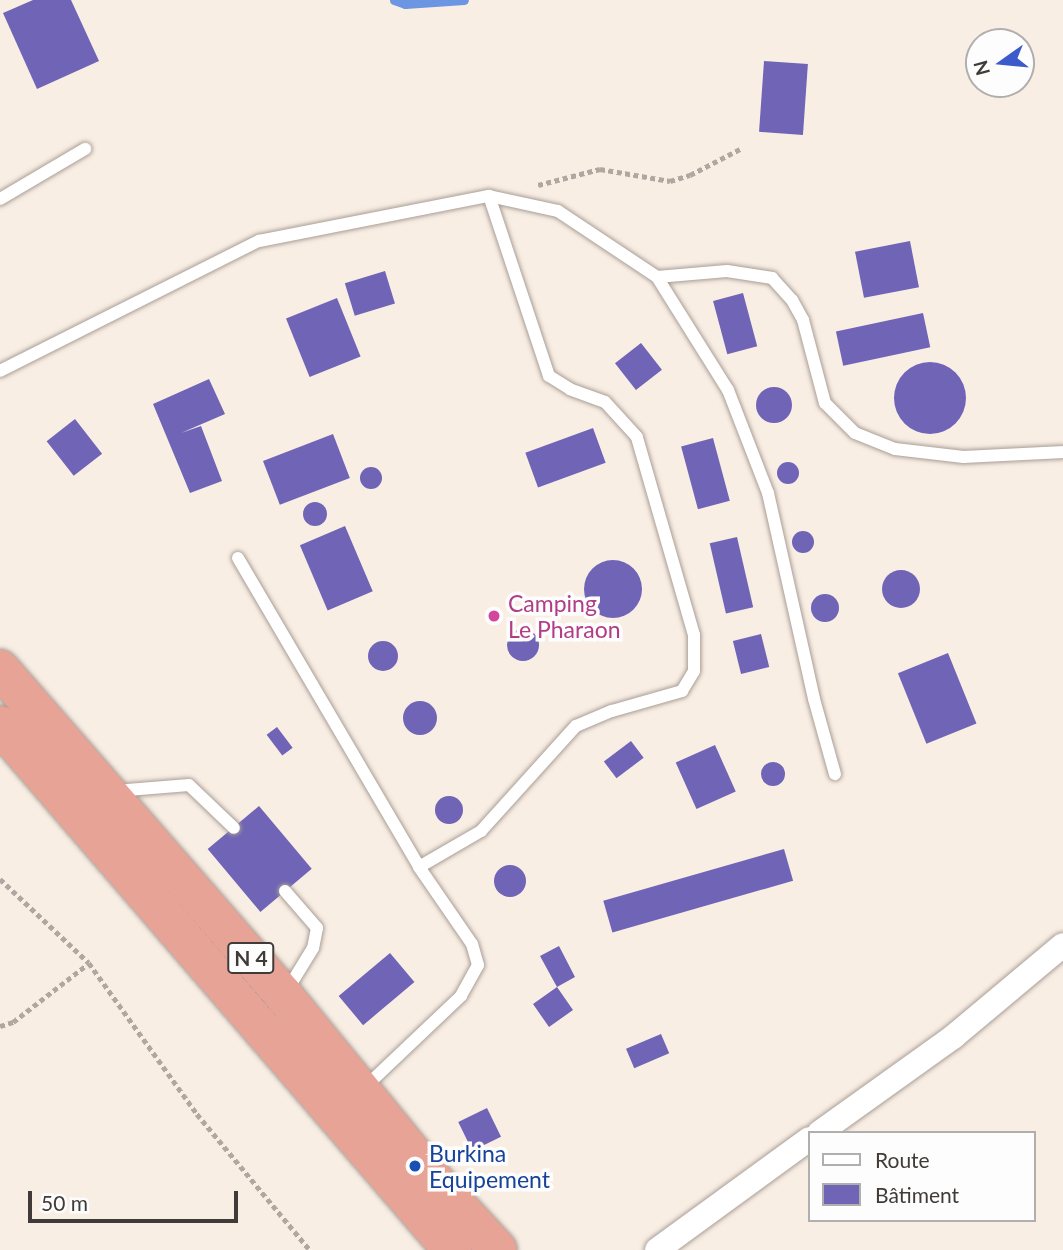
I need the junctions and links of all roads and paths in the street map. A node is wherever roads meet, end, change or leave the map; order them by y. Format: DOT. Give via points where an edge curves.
graph roads {
  1 [pos="742,148"];
  2 [pos="85,149"];
  3 [pos="489,197"];
  4 [pos="0,199"];
  5 [pos="657,277"];
  6 [pos="0,371"];
  7 [pos="1063,452"];
  8 [pos="238,558"];
  9 [pos="0,669"];
  10 [pos="0,726"];
  11 [pos="835,774"];
  12 [pos="107,791"];
  13 [pos="234,828"];
  14 [pos="419,867"];
  15 [pos="0,879"];
  16 [pos="285,891"];
  17 [pos="1063,944"];
  18 [pos="89,963"];
  19 [pos="284,996"];
  20 [pos="0,1026"];
  21 [pos="360,1091"];
  22 [pos="822,1131"];
  23 [pos="808,1140"];
  24 [pos="310,1250"];
  25 [pos="452,1250"];
  26 [pos="498,1250"];
  27 [pos="657,1250"];
  1 -- 3 [label="path" via="670,181 600,169"];
  2 -- 4 [label="lane"];
  3 -- 5 [label="lane" via="558,211"];
  3 -- 6 [label="lane" via="260,242"];
  3 -- 14 [label="lane" via="549,376 605,402 637,437 694,635 695,671 682,691 576,726 481,831"];
  5 -- 7 [label="lane" via="727,271 772,278 803,320 825,403 855,433 895,449 964,457"];
  5 -- 11 [label="lane" via="728,390 768,493"];
  8 -- 14 [label="lane"];
  9 -- 12 [label="highway, N 4"];
  10 -- 25 [label="highway, N 4"];
  12 -- 13 [label="lane" via="189,786"];
  12 -- 19 [label="highway, N 4"];
  14 -- 21 [label="lane" via="472,944 478,965 461,996"];
  15 -- 18 [label="path"];
  16 -- 19 [label="lane" via="317,928 313,948"];
  17 -- 22 [label="street" via="953,1037"];
  18 -- 20 [label="path" via="13,1022"];
  18 -- 24 [label="path" via="197,1114"];
  19 -- 21 [label="highway, N 4"];
  21 -- 26 [label="highway, N 4"];
  23 -- 27 [label="street"];
}
